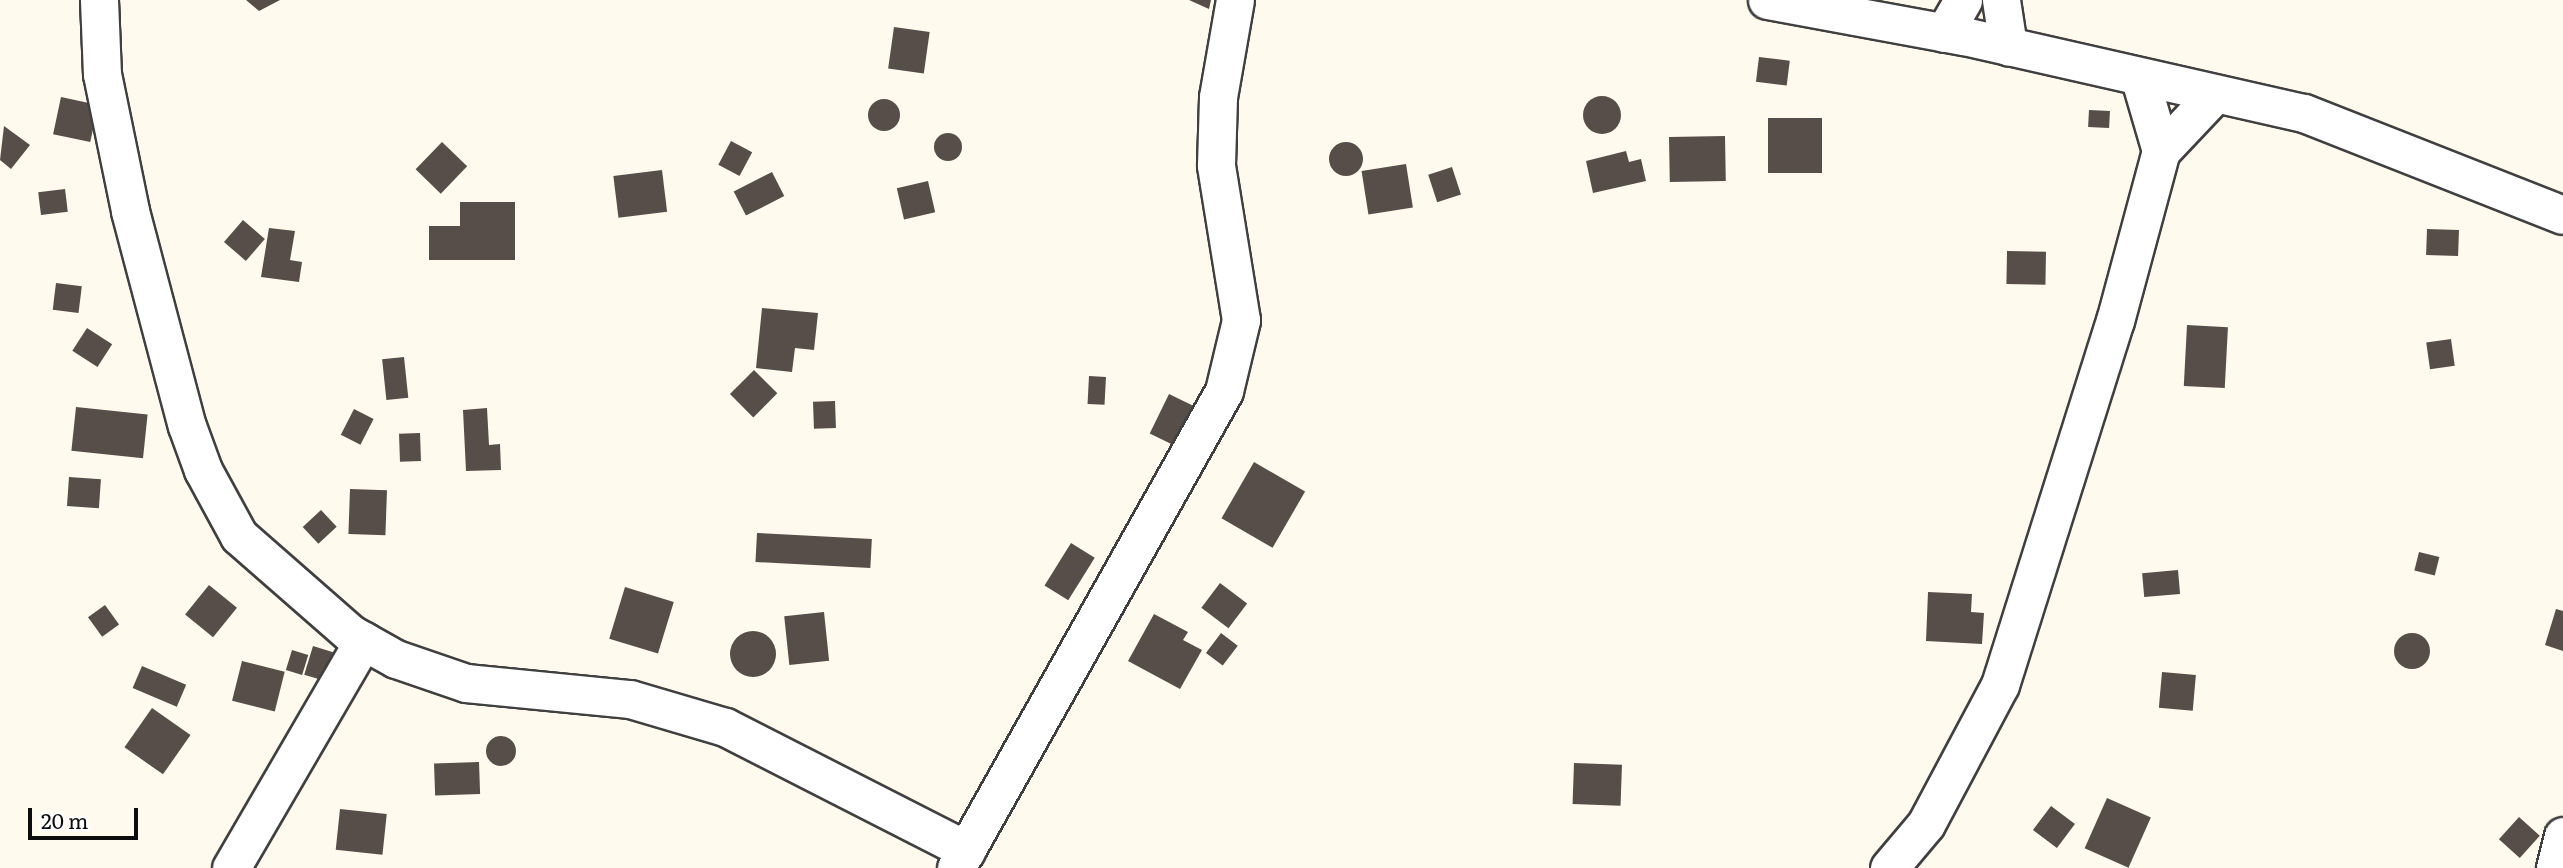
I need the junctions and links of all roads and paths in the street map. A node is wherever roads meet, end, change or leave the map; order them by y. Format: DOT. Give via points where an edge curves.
graph roads {
  1 [pos="99,0"];
  2 [pos="1235,0"];
  3 [pos="1767,0"];
  4 [pos="1963,0"];
  5 [pos="2001,0"];
  6 [pos="1944,33"];
  7 [pos="2008,46"];
  8 [pos="2140,79"];
  9 [pos="2214,95"];
  10 [pos="2161,150"];
  11 [pos="2563,215"];
  12 [pos="363,641"];
  13 [pos="2563,836"];
  14 [pos="961,859"];
  15 [pos="231,868"];
  16 [pos="1889,868"];
  17 [pos="2555,868"];
  1 -- 12 [label="street" via="102,74 130,211 203,470 239,536"];
  2 -- 14 [label="street" via="1218,97 1216,165 1241,320 1224,391"];
  3 -- 6 [label="street"];
  4 -- 6 [label="street"];
  5 -- 7 [label="street"];
  6 -- 7 [label="street"];
  7 -- 8 [label="street"];
  8 -- 9 [label="street"];
  8 -- 10 [label="street"];
  9 -- 10 [label="street"];
  9 -- 11 [label="street" via="2304,113"];
  10 -- 16 [label="street" via="2115,321 2000,685 1926,824"];
  12 -- 14 [label="street" via="466,683 630,699 725,727"];
  12 -- 15 [label="street"];
  13 -- 17 [label="street"];
}
